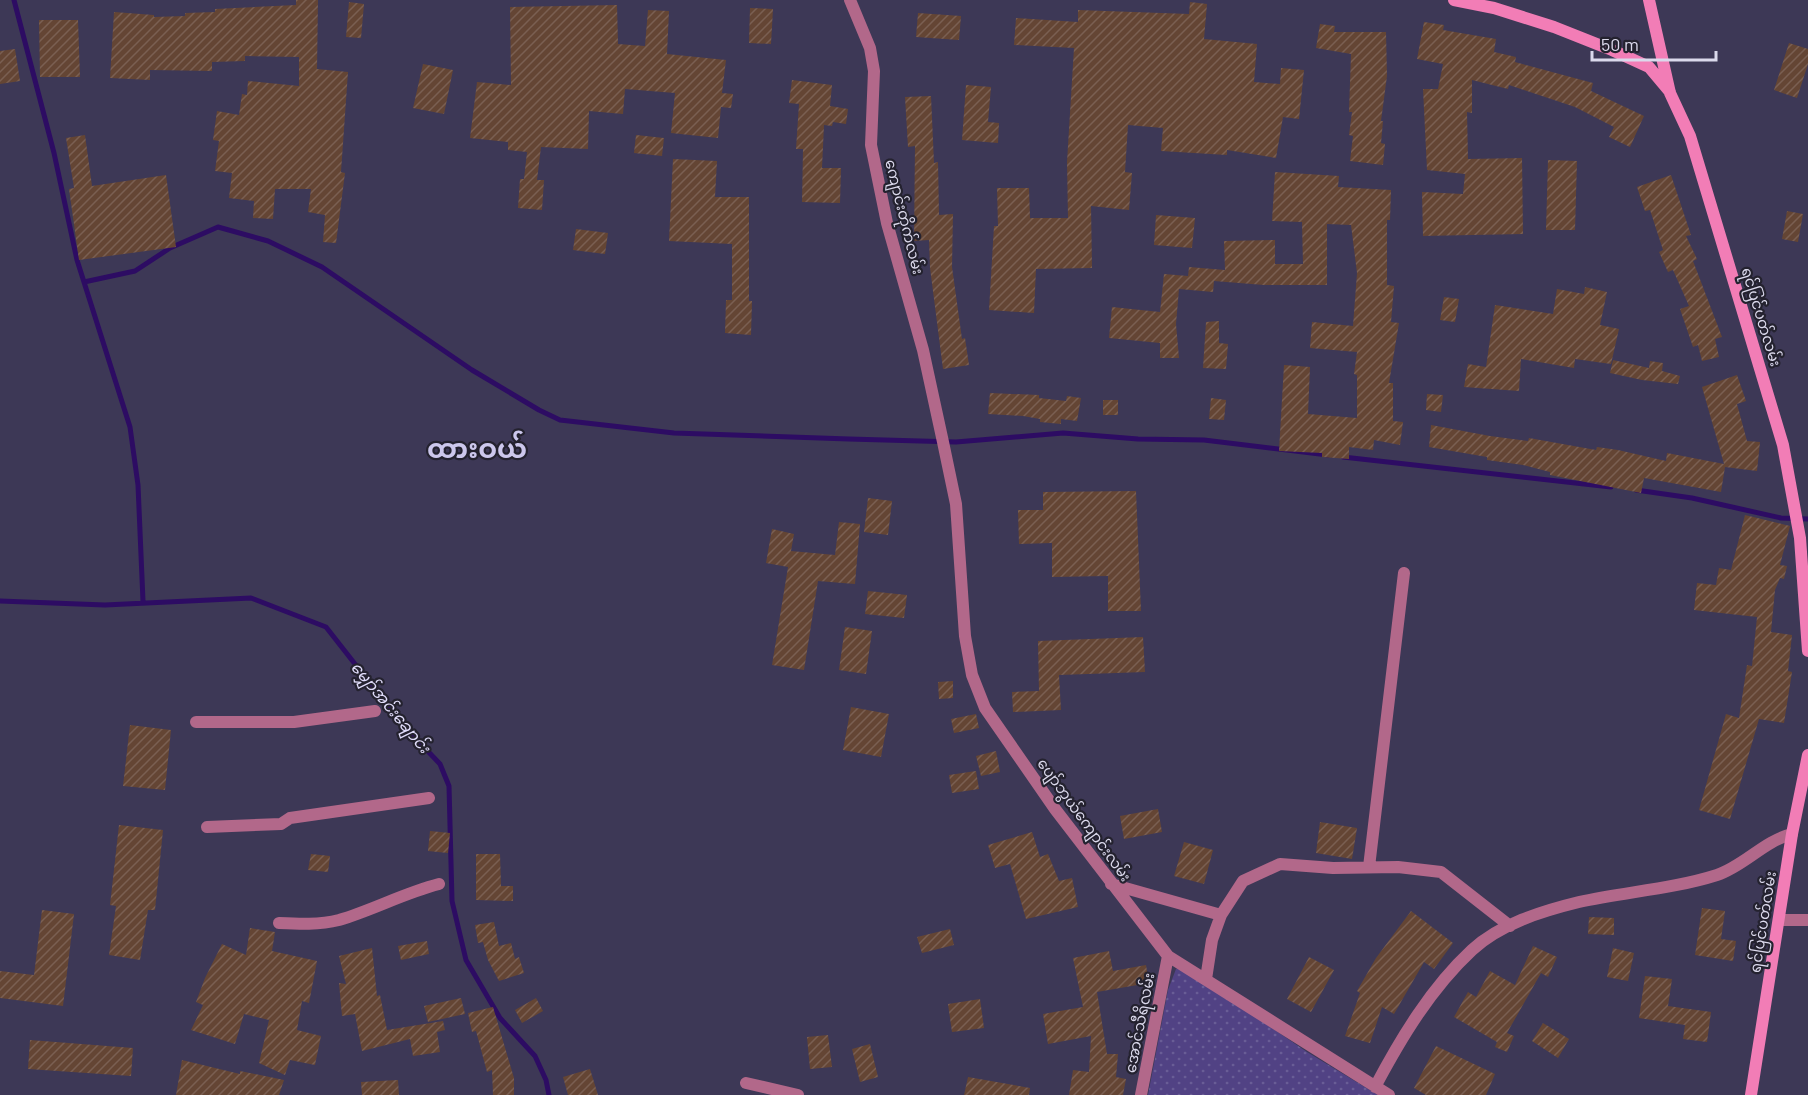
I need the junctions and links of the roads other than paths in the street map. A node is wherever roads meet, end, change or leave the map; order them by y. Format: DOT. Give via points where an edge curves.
graph roads {
  1 [pos="850,0"];
  2 [pos="1454,0"];
  3 [pos="1649,0"];
  4 [pos="1670,93"];
  5 [pos="943,442"];
  6 [pos="1404,573"];
  7 [pos="1808,645"];
  8 [pos="375,711"];
  9 [pos="196,722"];
  10 [pos="1808,755"];
  11 [pos="429,798"];
  12 [pos="207,827"];
  13 [pos="1792,834"];
  14 [pos="1369,867"];
  15 [pos="439,884"];
  16 [pos="1111,884"];
  17 [pos="1221,915"];
  18 [pos="1779,920"];
  19 [pos="1808,920"];
  20 [pos="279,923"];
  21 [pos="1510,926"];
  22 [pos="1168,956"];
  23 [pos="1206,979"];
  24 [pos="746,1083"];
  25 [pos="1375,1087"];
  26 [pos="798,1095"];
  27 [pos="1141,1095"];
  28 [pos="1389,1095"];
  29 [pos="1751,1095"];
  1 -- 5 [label="street, ကျောင်းတိုက်လမ်း" via="870,48 874,71 871,145 887,223 923,350"];
  2 -- 4 [label="street" via="1494,8 1612,50 1648,67"];
  3 -- 4 [label="street, ရင်ပြင်ပတ်လမ်း"];
  4 -- 7 [label="street, ရင်ပြင်ပတ်လမ်း" via="1690,136 1783,445 1800,538"];
  5 -- 16 [label="street, ပျော်ဘွယ်ကျောင်းလမ်း" via="956,504 972,675 985,708"];
  6 -- 14 [label="street"];
  8 -- 9 [label="street" via="294,722"];
  10 -- 13 [label="street, ရင်ပြင်ပတ်လမ်း"];
  11 -- 12 [label="street" via="290,818 281,824"];
  13 -- 18 [label="street, ရင်ပြင်ပတ်လမ်း"];
  13 -- 21 [label="street" via="1719,874 1576,903"];
  14 -- 17 [label="street" via="1280,864 1243,881"];
  14 -- 21 [label="street" via="1441,872"];
  15 -- 20 [label="street" via="338,920"];
  16 -- 17 [label="street"];
  16 -- 22 [label="street, ပျော်ဘွယ်ကျောင်းလမ်း"];
  17 -- 23 [label="street" via="1212,940"];
  18 -- 19 [label="street"];
  18 -- 29 [label="street, ရင်ပြင်ပတ်လမ်း"];
  21 -- 25 [label="street" via="1473,949 1440,987 1405,1030"];
  22 -- 23 [label="street, ပျော်ဘွယ်ကျောင်းလမ်း"];
  22 -- 27 [label="street, အောင်သီရိလမ်း"];
  23 -- 25 [label="street, ပျော်ဘွယ်ကျောင်းလမ်း"];
  24 -- 26 [label="street"];
  25 -- 28 [label="street, ပျော်ဘွယ်ကျောင်းလမ်း"];
}
